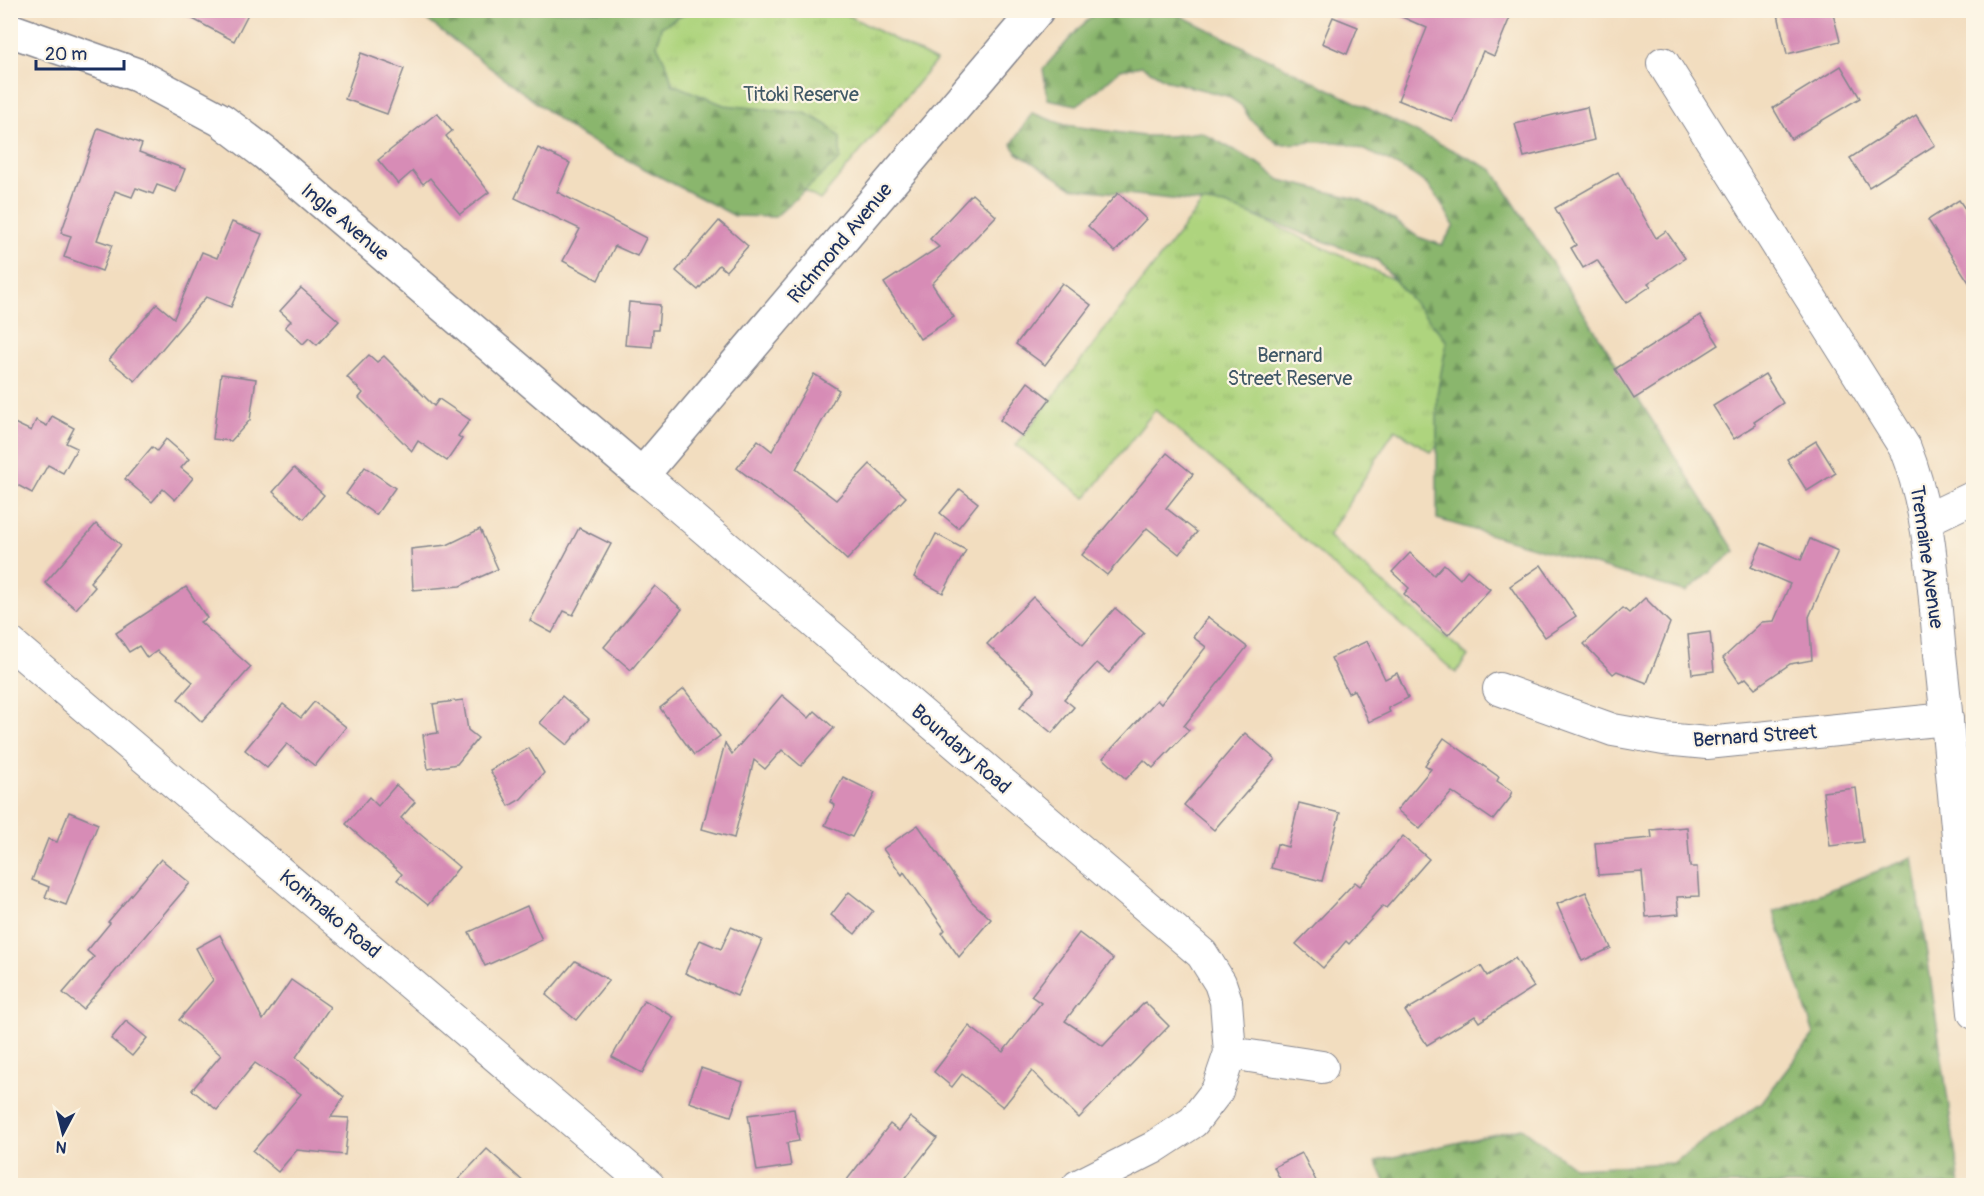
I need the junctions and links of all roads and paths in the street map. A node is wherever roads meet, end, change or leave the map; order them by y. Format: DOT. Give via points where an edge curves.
graph roads {
  1 [pos="1037,10"];
  2 [pos="10,30"];
  3 [pos="1663,63"];
  4 [pos="642,475"];
  5 [pos="1974,497"];
  6 [pos="1926,520"];
  7 [pos="10,643"];
  8 [pos="1499,689"];
  9 [pos="1947,719"];
  10 [pos="1974,1013"];
  11 [pos="1230,1053"];
  12 [pos="1322,1067"];
  13 [pos="649,1185"];
  14 [pos="1078,1185"];
  1 -- 4 [label="street, Richmond Avenue"];
  2 -- 4 [label="street, Ingle Avenue" via="137,75 220,120 266,154"];
  3 -- 6 [label="street, Tremaine Avenue" via="1905,448"];
  4 -- 11 [label="street, Boundary Road" via="1202,954 1220,982 1226,1001"];
  5 -- 6 [label="street"];
  6 -- 9 [label="street, Tremaine Avenue"];
  7 -- 13 [label="street, Korimako Road"];
  8 -- 9 [label="street, Bernard Street" via="1613,730 1707,743"];
  9 -- 10 [label="street, Tremaine Avenue"];
  11 -- 12 [label="street"];
  11 -- 14 [label="street, Boundary Road" via="1217,1091 1193,1122 1152,1148"];
}
